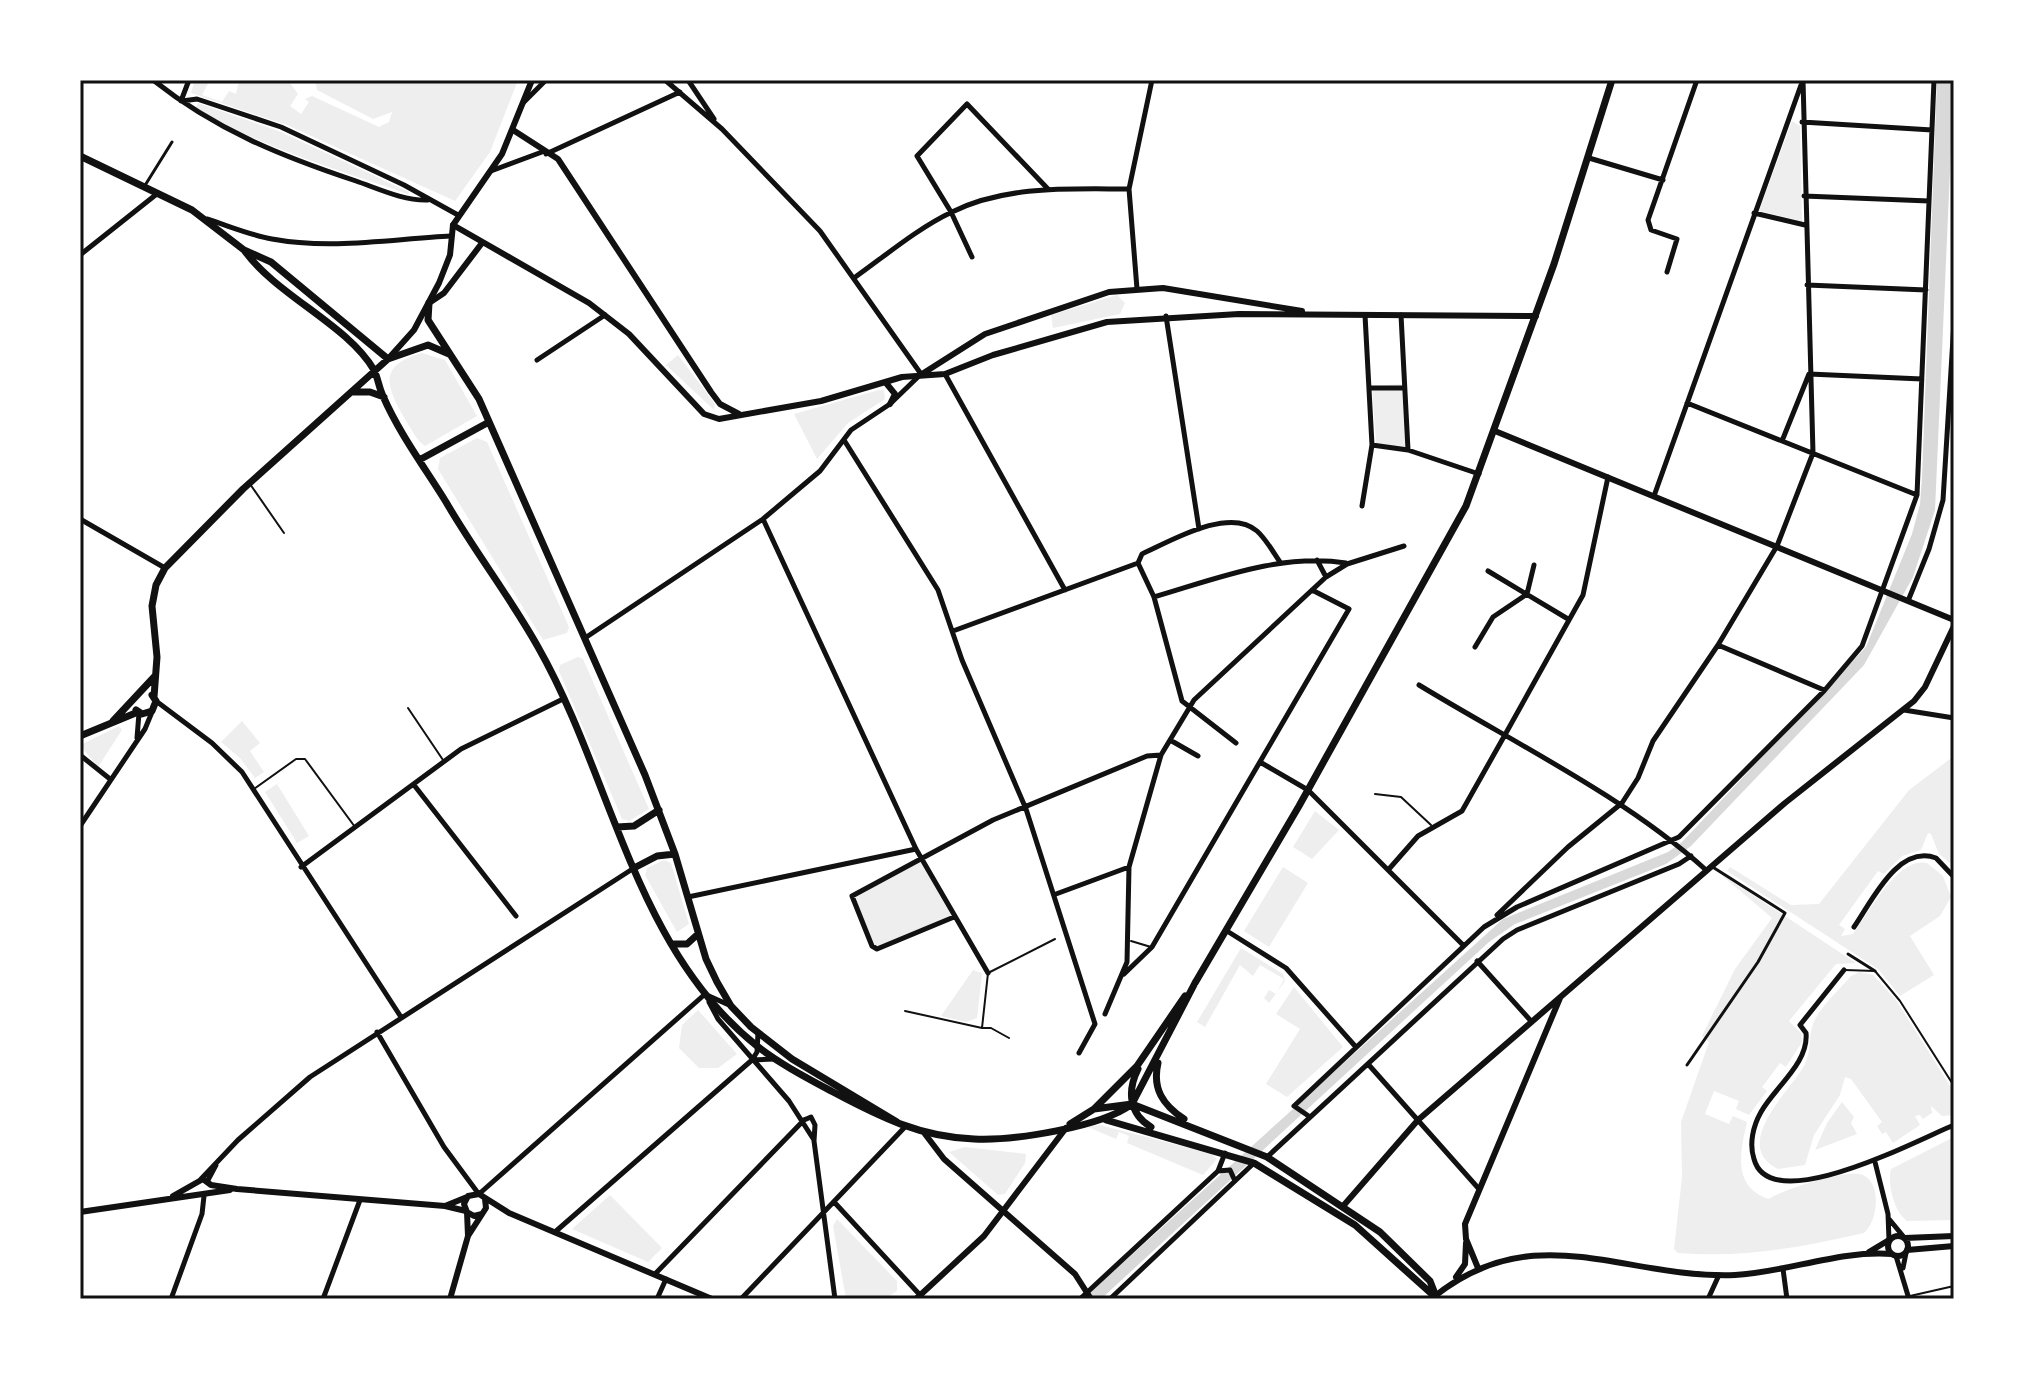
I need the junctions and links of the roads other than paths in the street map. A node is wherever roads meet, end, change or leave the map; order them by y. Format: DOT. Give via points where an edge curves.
graph roads {
  1 [pos="153,80"];
  2 [pos="189,80"];
  3 [pos="532,80"];
  4 [pos="546,80"];
  5 [pos="665,80"];
  6 [pos="688,80"];
  7 [pos="1152,80"];
  8 [pos="1612,80"];
  9 [pos="1697,80"];
  10 [pos="1803,80"];
  11 [pos="1934,80"];
  12 [pos="163,83"];
  13 [pos="680,92"];
  14 [pos="181,101"];
  15 [pos="524,102"];
  16 [pos="1802,122"];
  17 [pos="722,129"];
  18 [pos="513,130"];
  19 [pos="1932,130"];
  20 [pos="172,142"];
  21 [pos="544,153"];
  22 [pos="80,156"];
  23 [pos="1589,158"];
  24 [pos="490,172"];
  25 [pos="1663,180"];
  26 [pos="144,187"];
  27 [pos="1048,189"];
  28 [pos="1129,189"];
  29 [pos="159,192"];
  30 [pos="1804,196"];
  31 [pos="428,200"];
  32 [pos="1929,201"];
  33 [pos="951,212"];
  34 [pos="1754,213"];
  35 [pos="458,215"];
  36 [pos="202,218"];
  37 [pos="453,225"];
  38 [pos="1805,225"];
  39 [pos="451,236"];
  40 [pos="482,243"];
  41 [pos="244,250"];
  42 [pos="80,255"];
  43 [pos="972,257"];
  44 [pos="1667,272"];
  45 [pos="854,278"];
  46 [pos="1807,285"];
  47 [pos="1137,289"];
  48 [pos="1926,290"];
  49 [pos="429,303"];
  50 [pos="1210,303"];
  51 [pos="605,315"];
  52 [pos="1205,315"];
  53 [pos="1325,315"];
  54 [pos="1365,315"];
  55 [pos="1401,315"];
  56 [pos="1166,316"];
  57 [pos="1536,316"];
  58 [pos="1954,322"];
  59 [pos="451,355"];
  60 [pos="947,356"];
  61 [pos="388,359"];
  62 [pos="537,360"];
  63 [pos="375,372"];
  64 [pos="921,374"];
  65 [pos="945,374"];
  66 [pos="1809,374"];
  67 [pos="1922,379"];
  68 [pos="886,383"];
  69 [pos="1370,388"];
  70 [pos="1404,388"];
  71 [pos="353,392"];
  72 [pos="384,397"];
  73 [pos="1687,403"];
  74 [pos="890,404"];
  75 [pos="742,415"];
  76 [pos="489,422"];
  77 [pos="1495,431"];
  78 [pos="844,440"];
  79 [pos="1782,441"];
  80 [pos="1372,445"];
  81 [pos="1408,450"];
  82 [pos="1813,453"];
  83 [pos="421,459"];
  84 [pos="1951,463"];
  85 [pos="1479,474"];
  86 [pos="1608,477"];
  87 [pos="249,483"];
  88 [pos="1917,495"];
  89 [pos="1654,496"];
  90 [pos="1362,506"];
  91 [pos="80,519"];
  92 [pos="763,519"];
  93 [pos="1199,529"];
  94 [pos="284,533"];
  95 [pos="1404,546"];
  96 [pos="1777,546"];
  97 [pos="1317,559"];
  98 [pos="1280,562"];
  99 [pos="1138,563"];
  100 [pos="1347,564"];
  101 [pos="1534,565"];
  102 [pos="165,568"];
  103 [pos="1488,571"];
  104 [pos="1326,577"];
  105 [pos="1065,590"];
  106 [pos="1312,590"];
  107 [pos="1884,591"];
  108 [pos="1527,594"];
  109 [pos="1154,597"];
  110 [pos="1906,600"];
  111 [pos="1568,619"];
  112 [pos="1954,623"];
  113 [pos="953,631"];
  114 [pos="585,638"];
  115 [pos="1718,645"];
  116 [pos="1475,647"];
  117 [pos="157,673"];
  118 [pos="1419,685"];
  119 [pos="1824,691"];
  120 [pos="143,692"];
  121 [pos="563,699"];
  122 [pos="134,701"];
  123 [pos="154,704"];
  124 [pos="408,708"];
  125 [pos="1188,708"];
  126 [pos="1903,710"];
  127 [pos="139,712"];
  128 [pos="1954,718"];
  129 [pos="113,721"];
  130 [pos="80,736"];
  131 [pos="1504,737"];
  132 [pos="137,739"];
  133 [pos="1170,740"];
  134 [pos="1236,743"];
  135 [pos="80,755"];
  136 [pos="1161,755"];
  137 [pos="1198,756"];
  138 [pos="444,761"];
  139 [pos="1260,762"];
  140 [pos="110,779"];
  141 [pos="414,785"];
  142 [pos="254,790"];
  143 [pos="1308,790"];
  144 [pos="1375,794"];
  145 [pos="1024,805"];
  146 [pos="1619,806"];
  147 [pos="659,810"];
  148 [pos="1432,825"];
  149 [pos="80,826"];
  150 [pos="617,827"];
  151 [pos="356,828"];
  152 [pos="1674,842"];
  153 [pos="916,849"];
  154 [pos="675,854"];
  155 [pos="1691,856"];
  156 [pos="921,858"];
  157 [pos="301,867"];
  158 [pos="1129,867"];
  159 [pos="634,868"];
  160 [pos="1708,868"];
  161 [pos="1389,869"];
  162 [pos="1954,877"];
  163 [pos="1056,894"];
  164 [pos="688,897"];
  165 [pos="1954,911"];
  166 [pos="954,917"];
  167 [pos="517,918"];
  168 [pos="1494,919"];
  169 [pos="1954,926"];
  170 [pos="1854,927"];
  171 [pos="525,928"];
  172 [pos="1227,931"];
  173 [pos="699,933"];
  174 [pos="529,935"];
  175 [pos="1055,939"];
  176 [pos="1130,940"];
  177 [pos="674,944"];
  178 [pos="1463,946"];
  179 [pos="1152,947"];
  180 [pos="1848,954"];
  181 [pos="1477,961"];
  182 [pos="1844,970"];
  183 [pos="1875,971"];
  184 [pos="988,973"];
  185 [pos="1123,975"];
  186 [pos="1196,981"];
  187 [pos="1562,994"];
  188 [pos="704,995"];
  189 [pos="731,1006"];
  190 [pos="905,1011"];
  191 [pos="1105,1014"];
  192 [pos="401,1017"];
  193 [pos="1531,1021"];
  194 [pos="982,1028"];
  195 [pos="377,1032"];
  196 [pos="758,1033"];
  197 [pos="1544,1035"];
  198 [pos="1009,1038"];
  199 [pos="757,1046"];
  200 [pos="1355,1046"];
  201 [pos="1079,1053"];
  202 [pos="1144,1056"];
  203 [pos="1160,1056"];
  204 [pos="775,1059"];
  205 [pos="752,1060"];
  206 [pos="1368,1064"];
  207 [pos="1687,1065"];
  208 [pos="1954,1086"];
  209 [pos="1132,1104"];
  210 [pos="1094,1109"];
  211 [pos="1310,1117"];
  212 [pos="1104,1119"];
  213 [pos="804,1120"];
  214 [pos="1418,1120"];
  215 [pos="1954,1125"];
  216 [pos="1068,1126"];
  217 [pos="1195,1127"];
  218 [pos="904,1128"];
  219 [pos="1161,1133"];
  220 [pos="925,1134"];
  221 [pos="1225,1153"];
  222 [pos="1267,1157"];
  223 [pos="1875,1162"];
  224 [pos="1254,1163"];
  225 [pos="1218,1171"];
  226 [pos="466,1177"];
  227 [pos="204,1181"];
  228 [pos="1235,1182"];
  229 [pos="237,1189"];
  230 [pos="1479,1189"];
  231 [pos="204,1195"];
  232 [pos="481,1195"];
  233 [pos="173,1196"];
  234 [pos="467,1197"];
  235 [pos="360,1200"];
  236 [pos="835,1203"];
  237 [pos="1344,1205"];
  238 [pos="445,1206"];
  239 [pos="80,1212"];
  240 [pos="467,1212"];
  241 [pos="483,1212"];
  242 [pos="509,1213"];
  243 [pos="1004,1213"];
  244 [pos="824,1215"];
  245 [pos="1888,1218"];
  246 [pos="555,1232"];
  247 [pos="468,1236"];
  248 [pos="1954,1236"];
  249 [pos="1904,1237"];
  250 [pos="1466,1239"];
  251 [pos="1889,1240"];
  252 [pos="1954,1246"];
  253 [pos="1869,1252"];
  254 [pos="1906,1252"];
  255 [pos="1894,1255"];
  256 [pos="1478,1268"];
  257 [pos="1783,1269"];
  258 [pos="1903,1269"];
  259 [pos="655,1274"];
  260 [pos="1719,1275"];
  261 [pos="666,1279"];
  262 [pos="1454,1280"];
  263 [pos="1954,1286"];
  264 [pos="1089,1295"];
  265 [pos="918,1297"];
  266 [pos="1435,1298"];
  267 [pos="1909,1298"];
  268 [pos="171,1299"];
  269 [pos="323,1299"];
  270 [pos="450,1299"];
  271 [pos="657,1299"];
  272 [pos="712,1299"];
  273 [pos="741,1299"];
  274 [pos="835,1299"];
  275 [pos="1080,1299"];
  276 [pos="1110,1299"];
  277 [pos="1708,1299"];
  278 [pos="1787,1299"];
  1 -- 12 [label="street"];
  2 -- 14 [label="street"];
  3 -- 15 [label="street"];
  4 -- 15 [label="street"];
  5 -- 13 [label="street"];
  6 -- 17 [label="street"];
  7 -- 28 [label="street"];
  8 -- 23 [label="main road"];
  9 -- 25 [label="street"];
  10 -- 16 [label="street"];
  10 -- 34 [label="street"];
  11 -- 19 [label="street"];
  12 -- 14 [label="street"];
  13 -- 17 [label="street"];
  13 -- 21 [label="street"];
  14 -- 31 [label="street" via="271,152"];
  14 -- 31 [label="street" via="197,99 281,127"];
  15 -- 18 [label="street"];
  16 -- 19 [label="street"];
  16 -- 30 [label="street"];
  17 -- 45 [label="street" via="820,231"];
  18 -- 21 [label="street"];
  18 -- 24 [label="street"];
  19 -- 32 [label="street"];
  20 -- 26 [label="street"];
  21 -- 24 [label="street"];
  21 -- 75 [label="street" via="558,159 720,404"];
  22 -- 26 [label="main road"];
  23 -- 25 [label="street"];
  23 -- 57 [label="main road"];
  24 -- 35 [label="street"];
  25 -- 44 [label="street" via="1647,225 1677,239"];
  26 -- 29 [label="main road"];
  27 -- 28 [label="street"];
  27 -- 33 [label="street"];
  27 -- 33 [label="street" via="967,104 917,156"];
  28 -- 47 [label="street"];
  29 -- 36 [label="main road"];
  29 -- 42 [label="street"];
  30 -- 32 [label="street"];
  30 -- 38 [label="street"];
  31 -- 35 [label="street"];
  32 -- 48 [label="street"];
  33 -- 43 [label="street"];
  33 -- 45 [label="street"];
  34 -- 38 [label="street"];
  34 -- 73 [label="street"];
  35 -- 37 [label="street"];
  36 -- 39 [label="street" via="263,238 296,242 380,243"];
  36 -- 41 [label="main road"];
  37 -- 39 [label="street"];
  37 -- 40 [label="street"];
  38 -- 46 [label="street"];
  39 -- 49 [label="street" via="446,267"];
  40 -- 49 [label="street" via="444,293"];
  40 -- 51 [label="street" via="572,291"];
  41 -- 61 [label="main road" via="271,262"];
  41 -- 63 [label="main road" via="261,272 337,332"];
  45 -- 64 [label="street"];
  46 -- 48 [label="street"];
  46 -- 66 [label="street"];
  47 -- 50 [label="street" via="1163,288"];
  47 -- 60 [label="street" via="1077,300 985,334"];
  48 -- 67 [label="street"];
  49 -- 59 [label="main road" via="428,320"];
  49 -- 61 [label="street"];
  50 -- 52 [label="street"];
  50 -- 53 [label="street"];
  51 -- 62 [label="street"];
  51 -- 75 [label="street" via="704,414 719,419"];
  52 -- 53 [label="street"];
  52 -- 56 [label="street"];
  53 -- 54 [label="street"];
  54 -- 55 [label="street"];
  54 -- 69 [label="street"];
  55 -- 57 [label="street"];
  55 -- 70 [label="street"];
  56 -- 65 [label="street" via="1107,322"];
  56 -- 93 [label="street"];
  57 -- 77 [label="main road"];
  58 -- 84 [label="street"];
  59 -- 61 [label="main road" via="428,345"];
  59 -- 76 [label="main road"];
  60 -- 64 [label="street"];
  60 -- 65 [label="street"];
  61 -- 63 [label="main road"];
  63 -- 71 [label="main road"];
  63 -- 72 [label="main road"];
  64 -- 65 [label="street"];
  64 -- 68 [label="street"];
  64 -- 74 [label="street"];
  65 -- 105 [label="street"];
  66 -- 67 [label="street"];
  66 -- 79 [label="street"];
  66 -- 82 [label="street"];
  67 -- 88 [label="street"];
  68 -- 74 [label="street" via="895,394"];
  68 -- 75 [label="street"];
  69 -- 70 [label="street"];
  69 -- 80 [label="street"];
  70 -- 81 [label="street"];
  71 -- 72 [label="main road"];
  71 -- 87 [label="main road"];
  72 -- 83 [label="main road"];
  73 -- 79 [label="street"];
  73 -- 89 [label="street"];
  74 -- 78 [label="street"];
  76 -- 83 [label="main road"];
  76 -- 114 [label="main road"];
  77 -- 85 [label="main road"];
  77 -- 86 [label="street"];
  78 -- 92 [label="street" via="820,471"];
  78 -- 113 [label="street" via="938,590"];
  79 -- 82 [label="street"];
  80 -- 81 [label="street"];
  80 -- 90 [label="street"];
  81 -- 85 [label="street"];
  82 -- 88 [label="street"];
  82 -- 96 [label="street"];
  83 -- 121 [label="main road" via="539,647"];
  84 -- 110 [label="street" via="1937,523"];
  85 -- 143 [label="main road" via="1452,534"];
  86 -- 89 [label="street"];
  86 -- 111 [label="street" via="1588,579"];
  87 -- 94 [label="lane"];
  87 -- 102 [label="main road"];
  88 -- 107 [label="street"];
  89 -- 96 [label="street"];
  91 -- 102 [label="street"];
  92 -- 114 [label="street"];
  92 -- 153 [label="street"];
  93 -- 98 [label="street" via="1245,524 1256,530"];
  93 -- 99 [label="street" via="1142,554"];
  95 -- 100 [label="street"];
  96 -- 107 [label="street"];
  96 -- 115 [label="street"];
  97 -- 98 [label="street"];
  97 -- 100 [label="street"];
  97 -- 104 [label="street"];
  98 -- 109 [label="street"];
  99 -- 105 [label="street"];
  99 -- 109 [label="street"];
  100 -- 104 [label="street"];
  101 -- 108 [label="street"];
  102 -- 117 [label="main road" via="152,606"];
  103 -- 108 [label="street"];
  104 -- 106 [label="street"];
  105 -- 113 [label="street"];
  106 -- 125 [label="street"];
  106 -- 139 [label="street" via="1349,609"];
  107 -- 110 [label="street"];
  107 -- 119 [label="street" via="1862,646"];
  108 -- 111 [label="street"];
  108 -- 116 [label="street" via="1493,617"];
  109 -- 125 [label="street"];
  110 -- 112 [label="street"];
  111 -- 131 [label="street"];
  112 -- 126 [label="street" via="1920,695"];
  113 -- 145 [label="street"];
  114 -- 147 [label="main road"];
  115 -- 119 [label="street"];
  115 -- 146 [label="street" via="1653,741"];
  117 -- 120 [label="main road"];
  117 -- 123 [label="main road"];
  118 -- 131 [label="street"];
  119 -- 152 [label="street"];
  120 -- 122 [label="main road"];
  120 -- 123 [label="main road"];
  121 -- 138 [label="street" via="481,737"];
  121 -- 150 [label="main road"];
  122 -- 127 [label="main road"];
  122 -- 129 [label="main road"];
  123 -- 127 [label="main road"];
  123 -- 132 [label="street"];
  123 -- 142 [label="street" via="227,757"];
  124 -- 138 [label="lane"];
  125 -- 133 [label="street"];
  125 -- 134 [label="street"];
  126 -- 128 [label="street"];
  126 -- 160 [label="street"];
  127 -- 129 [label="main road"];
  127 -- 132 [label="street"];
  129 -- 130 [label="main road"];
  131 -- 146 [label="street"];
  131 -- 148 [label="street" via="1462,811"];
  132 -- 140 [label="street"];
  133 -- 136 [label="street"];
  133 -- 137 [label="street"];
  135 -- 140 [label="street"];
  136 -- 145 [label="street"];
  136 -- 158 [label="street"];
  138 -- 141 [label="street"];
  139 -- 143 [label="street"];
  139 -- 179 [label="street"];
  140 -- 149 [label="street"];
  141 -- 151 [label="street"];
  141 -- 167 [label="street"];
  142 -- 151 [label="lane" via="296,759 305,759"];
  142 -- 157 [label="street"];
  143 -- 161 [label="street"];
  143 -- 172 [label="main road"];
  144 -- 148 [label="lane" via="1401,797"];
  145 -- 156 [label="street"];
  145 -- 163 [label="street"];
  146 -- 152 [label="street"];
  146 -- 168 [label="street"];
  147 -- 150 [label="main road" via="634,826"];
  147 -- 154 [label="main road"];
  148 -- 161 [label="street"];
  150 -- 159 [label="main road"];
  151 -- 157 [label="street"];
  152 -- 155 [label="street"];
  152 -- 168 [label="street"];
  153 -- 156 [label="street"];
  153 -- 164 [label="street"];
  154 -- 159 [label="main road"];
  154 -- 164 [label="main road"];
  155 -- 160 [label="street"];
  155 -- 181 [label="street" via="1517,930"];
  156 -- 166 [label="street"];
  156 -- 166 [label="street" via="853,894 872,946 880,949"];
  157 -- 192 [label="street"];
  158 -- 163 [label="street"];
  158 -- 176 [label="street"];
  159 -- 174 [label="street"];
  159 -- 177 [label="main road"];
  160 -- 187 [label="street"];
  160 -- 207 [label="street" via="1785,913"];
  161 -- 178 [label="street"];
  162 -- 170 [label="street" via="1936,858 1913,857 1894,871"];
  163 -- 201 [label="street" via="1095,1024"];
  164 -- 173 [label="main road"];
  165 -- 169 [label="street"];
  166 -- 184 [label="street"];
  168 -- 178 [label="street"];
  171 -- 174 [label="street"];
  172 -- 186 [label="main road"];
  172 -- 200 [label="street" via="1294,975"];
  173 -- 177 [label="main road" via="687,944"];
  173 -- 189 [label="main road"];
  174 -- 192 [label="street"];
  175 -- 184 [label="lane"];
  176 -- 179 [label="lane"];
  176 -- 185 [label="street"];
  177 -- 188 [label="main road"];
  178 -- 200 [label="street"];
  179 -- 185 [label="street"];
  180 -- 183 [label="street"];
  181 -- 193 [label="street"];
  181 -- 206 [label="street"];
  182 -- 183 [label="lane"];
  182 -- 223 [label="street" via="1800,1025 1806,1033 1803,1051 1762,1110 1752,1152 1762,1175 1777,1182"];
  183 -- 208 [label="lane"];
  184 -- 194 [label="lane"];
  185 -- 191 [label="street"];
  186 -- 202 [label="main road"];
  186 -- 203 [label="main road"];
  187 -- 193 [label="street"];
  187 -- 197 [label="street"];
  188 -- 189 [label="street"];
  188 -- 199 [label="main road"];
  188 -- 205 [label="street"];
  188 -- 232 [label="street"];
  189 -- 196 [label="main road"];
  190 -- 194 [label="lane"];
  192 -- 195 [label="street"];
  193 -- 197 [label="street"];
  193 -- 214 [label="street"];
  194 -- 198 [label="lane"];
  195 -- 226 [label="street"];
  195 -- 227 [label="street" via="310,1077 220,1157"];
  196 -- 199 [label="street"];
  196 -- 218 [label="main road"];
  197 -- 230 [label="street"];
  199 -- 204 [label="main road"];
  199 -- 205 [label="street"];
  200 -- 211 [label="street" via="1294,1106"];
  202 -- 209 [label="main road" via="1131,1089"];
  202 -- 210 [label="main road"];
  203 -- 209 [label="main road"];
  203 -- 217 [label="main road" via="1158,1092 1169,1109"];
  204 -- 205 [label="street"];
  204 -- 218 [label="main road"];
  205 -- 213 [label="street"];
  205 -- 246 [label="street"];
  206 -- 211 [label="street"];
  206 -- 214 [label="street"];
  209 -- 210 [label="main road"];
  209 -- 212 [label="main road"];
  209 -- 217 [label="main road"];
  209 -- 219 [label="main road" via="1144,1123"];
  210 -- 216 [label="main road"];
  211 -- 222 [label="street"];
  212 -- 216 [label="main road"];
  212 -- 219 [label="main road"];
  213 -- 244 [label="street" via="814,1141"];
  213 -- 259 [label="street"];
  214 -- 230 [label="street"];
  214 -- 237 [label="street"];
  215 -- 223 [label="street"];
  216 -- 220 [label="main road" via="1007,1139"];
  216 -- 243 [label="street"];
  217 -- 222 [label="main road"];
  218 -- 220 [label="main road"];
  218 -- 236 [label="street"];
  219 -- 221 [label="main road"];
  220 -- 243 [label="street" via="944,1159"];
  221 -- 224 [label="main road"];
  221 -- 225 [label="street"];
  222 -- 237 [label="main road"];
  223 -- 245 [label="street"];
  224 -- 228 [label="street"];
  224 -- 266 [label="main road" via="1355,1225"];
  225 -- 228 [label="street" via="1230,1170"];
  225 -- 264 [label="street"];
  226 -- 232 [label="street"];
  226 -- 234 [label="street"];
  227 -- 229 [label="street"];
  227 -- 231 [label="street"];
  227 -- 231 [label="street" via="195,1188"];
  227 -- 233 [label="street"];
  228 -- 276 [label="street"];
  229 -- 231 [label="street"];
  229 -- 235 [label="street"];
  230 -- 250 [label="street" via="1465,1224"];
  231 -- 233 [label="street"];
  231 -- 268 [label="street"];
  232 -- 234 [label="street"];
  232 -- 241 [label="street"];
  232 -- 242 [label="street"];
  233 -- 239 [label="street"];
  234 -- 238 [label="street"];
  234 -- 240 [label="street"];
  235 -- 238 [label="street"];
  235 -- 269 [label="street"];
  236 -- 244 [label="street"];
  236 -- 265 [label="street"];
  237 -- 266 [label="main road" via="1430,1281"];
  238 -- 240 [label="street"];
  240 -- 241 [label="street"];
  240 -- 247 [label="street"];
  241 -- 242 [label="street"];
  241 -- 247 [label="street"];
  242 -- 246 [label="street"];
  243 -- 264 [label="street" via="1075,1274"];
  243 -- 265 [label="street"];
  244 -- 273 [label="street"];
  244 -- 274 [label="street"];
  245 -- 249 [label="street"];
  245 -- 251 [label="street"];
  246 -- 259 [label="street"];
  247 -- 270 [label="street"];
  248 -- 249 [label="street"];
  249 -- 251 [label="street"];
  249 -- 254 [label="street"];
  250 -- 256 [label="street"];
  250 -- 262 [label="street" via="1465,1264"];
  251 -- 253 [label="street"];
  251 -- 255 [label="street"];
  252 -- 254 [label="street"];
  253 -- 255 [label="street"];
  253 -- 257 [label="street"];
  254 -- 255 [label="street"];
  254 -- 258 [label="street"];
  255 -- 258 [label="street"];
  256 -- 260 [label="street" via="1537,1254"];
  256 -- 262 [label="street"];
  257 -- 260 [label="street"];
  257 -- 278 [label="street"];
  258 -- 267 [label="street"];
  259 -- 261 [label="street"];
  260 -- 277 [label="street"];
  261 -- 271 [label="street"];
  261 -- 272 [label="street"];
  262 -- 266 [label="street"];
  263 -- 267 [label="lane"];
  264 -- 275 [label="street"];
}
